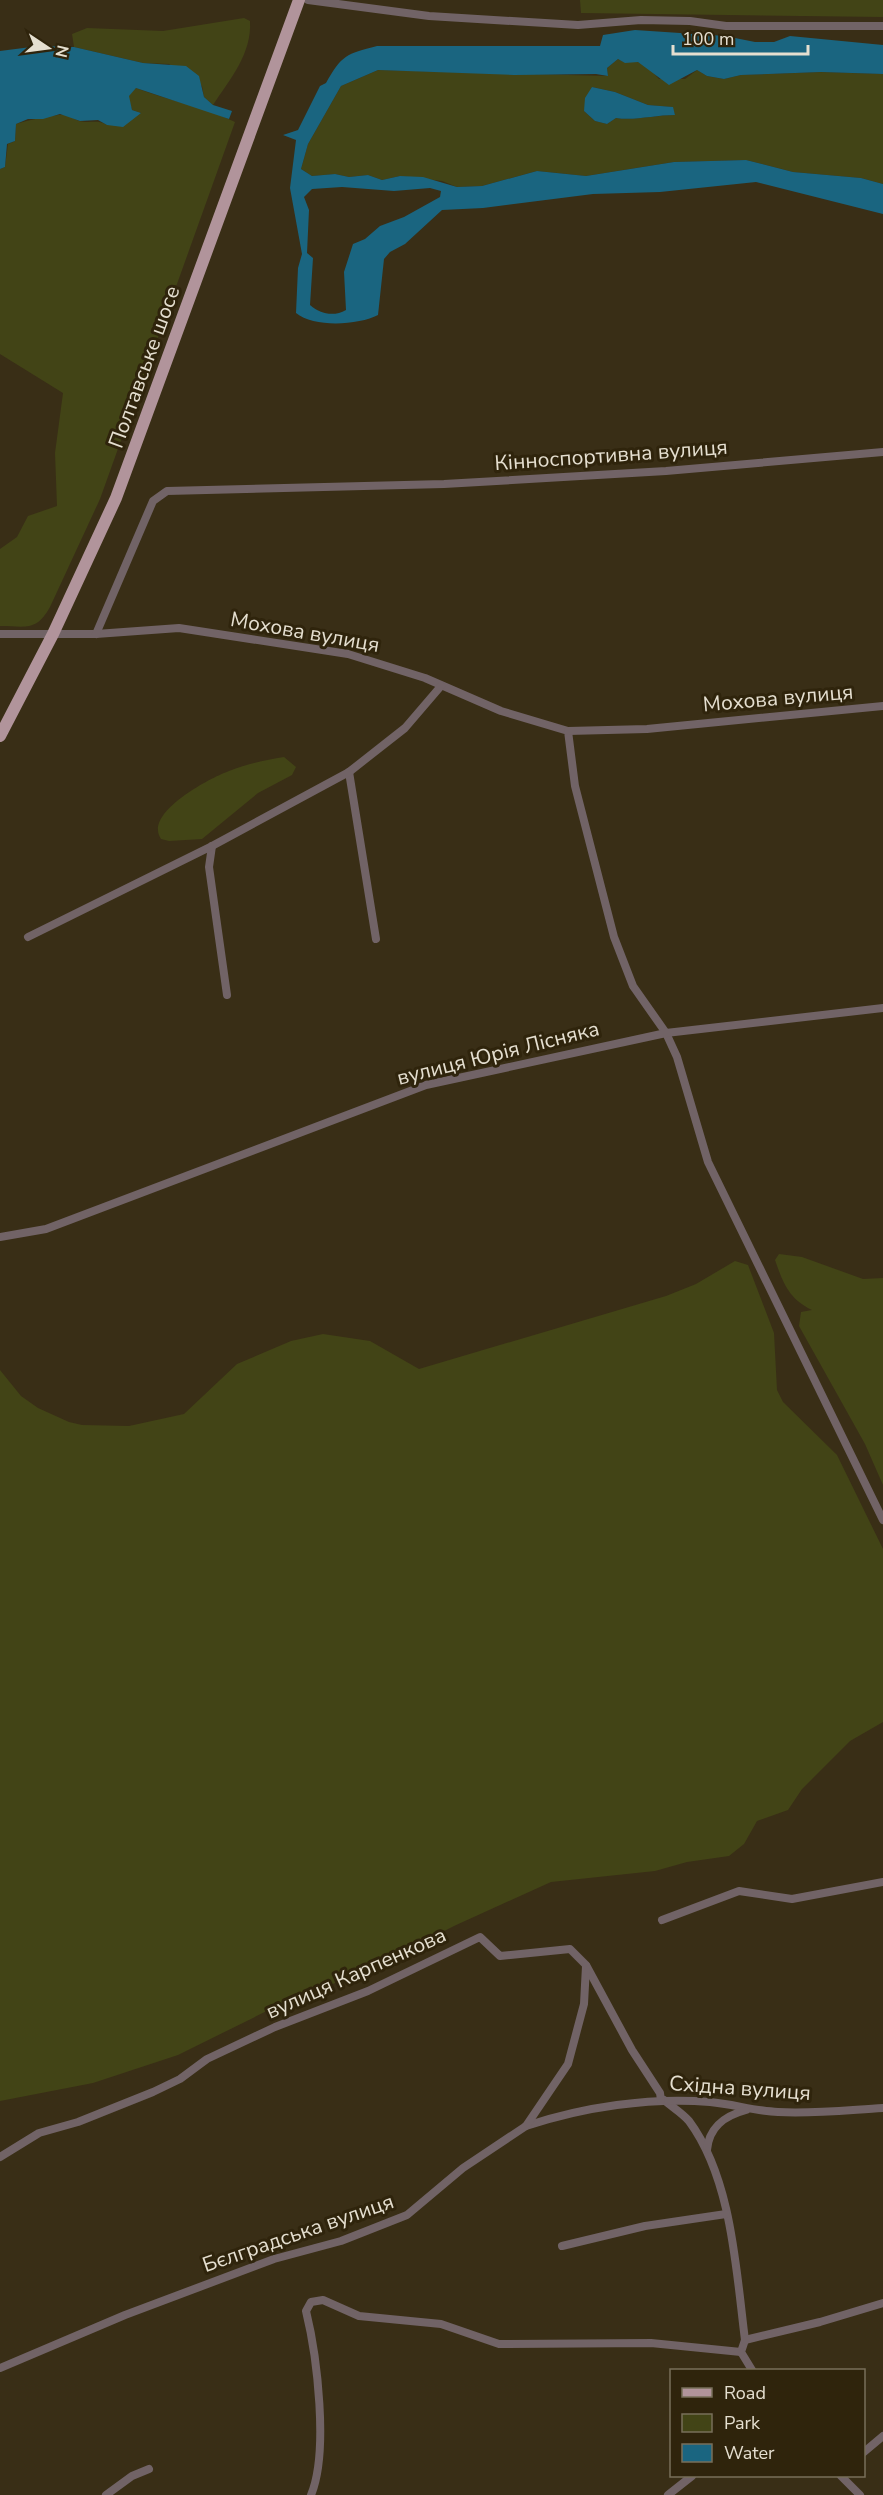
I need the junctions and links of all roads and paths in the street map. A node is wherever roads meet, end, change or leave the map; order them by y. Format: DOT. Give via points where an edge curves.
graph roads {
  1 [pos="299,0"];
  2 [pos="308,0"];
  3 [pos="883,26"];
  4 [pos="883,452"];
  5 [pos="0,634"];
  6 [pos="53,634"];
  7 [pos="96,634"];
  8 [pos="441,686"];
  9 [pos="883,706"];
  10 [pos="568,731"];
  11 [pos="0,736"];
  12 [pos="349,772"];
  13 [pos="212,846"];
  14 [pos="28,937"];
  15 [pos="376,939"];
  16 [pos="227,995"];
  17 [pos="883,1008"];
  18 [pos="666,1033"];
  19 [pos="0,1237"];
  20 [pos="883,1520"];
  21 [pos="883,1882"];
  22 [pos="662,1920"];
  23 [pos="586,1965"];
  24 [pos="662,2100"];
  25 [pos="883,2108"];
  26 [pos="747,2110"];
  27 [pos="526,2126"];
  28 [pos="707,2150"];
  29 [pos="0,2157"];
  30 [pos="726,2214"];
  31 [pos="562,2246"];
  32 [pos="883,2303"];
  33 [pos="745,2340"];
  34 [pos="741,2352"];
  35 [pos="0,2368"];
  36 [pos="751,2369"];
  37 [pos="883,2436"];
  38 [pos="865,2451"];
  39 [pos="149,2469"];
  40 [pos="690,2477"];
  41 [pos="843,2477"];
  42 [pos="106,2495"];
  43 [pos="311,2495"];
  44 [pos="668,2495"];
  45 [pos="860,2495"];
  1 -- 6 [label="main road, Полтавське шосе" via="116,498"];
  2 -- 3 [label="street" via="429,16 578,25 641,20 726,26"];
  4 -- 7 [label="street, Кінноспортивна вулиця" via="666,471 444,484 176,490 153,501"];
  5 -- 6 [label="street, Мохова вулиця"];
  6 -- 7 [label="street, Мохова вулиця"];
  6 -- 11 [label="main road, Полтавське шосе"];
  7 -- 8 [label="street, Мохова вулиця" via="179,628 348,654"];
  8 -- 10 [label="street, Мохова вулиця" via="501,711"];
  8 -- 12 [label="street" via="405,728"];
  9 -- 10 [label="street, Мохова вулиця" via="646,729"];
  10 -- 18 [label="street" via="575,786 614,937 633,986"];
  12 -- 13 [label="street"];
  12 -- 15 [label="street"];
  13 -- 14 [label="street"];
  13 -- 16 [label="street" via="209,867"];
  17 -- 18 [label="street, вулиця Юрія Лісняка"];
  18 -- 19 [label="street, вулиця Юрія Лісняка" via="426,1085 46,1228"];
  18 -- 20 [label="street" via="708,1162"];
  21 -- 22 [label="street" via="792,1899 739,1891"];
  23 -- 24 [label="street, вулиця Карпенкова"];
  23 -- 27 [label="street, Бєлградська вулиця" via="584,2004 568,2064"];
  23 -- 29 [label="street, вулиця Карпенкова" via="570,1949 500,1956 480,1937 368,1991 275,2027 207,2059 153,2092 39,2133"];
  24 -- 26 [label="street, Східна вулиця" via="713,2102"];
  24 -- 27 [label="street, Східна вулиця" via="569,2112"];
  24 -- 28 [label="street" via="687,2119"];
  25 -- 26 [label="street, Східна вулиця"];
  26 -- 28 [label="street" via="721,2121 708,2139"];
  27 -- 35 [label="street, Бєлградська вулиця" via="463,2168 407,2215 341,2241 274,2259"];
  28 -- 30 [label="street"];
  30 -- 31 [label="street" via="645,2226"];
  30 -- 33 [label="street"];
  32 -- 33 [label="street"];
  33 -- 34 [label="street"];
  34 -- 36 [label="street"];
  34 -- 43 [label="street" via="651,2343 499,2344 441,2324 359,2316 323,2300 311,2302 306,2311 314,2344 319,2457"];
  37 -- 38 [label="street"];
  39 -- 42 [label="street"];
  40 -- 44 [label="street"];
  41 -- 45 [label="street"];
}
